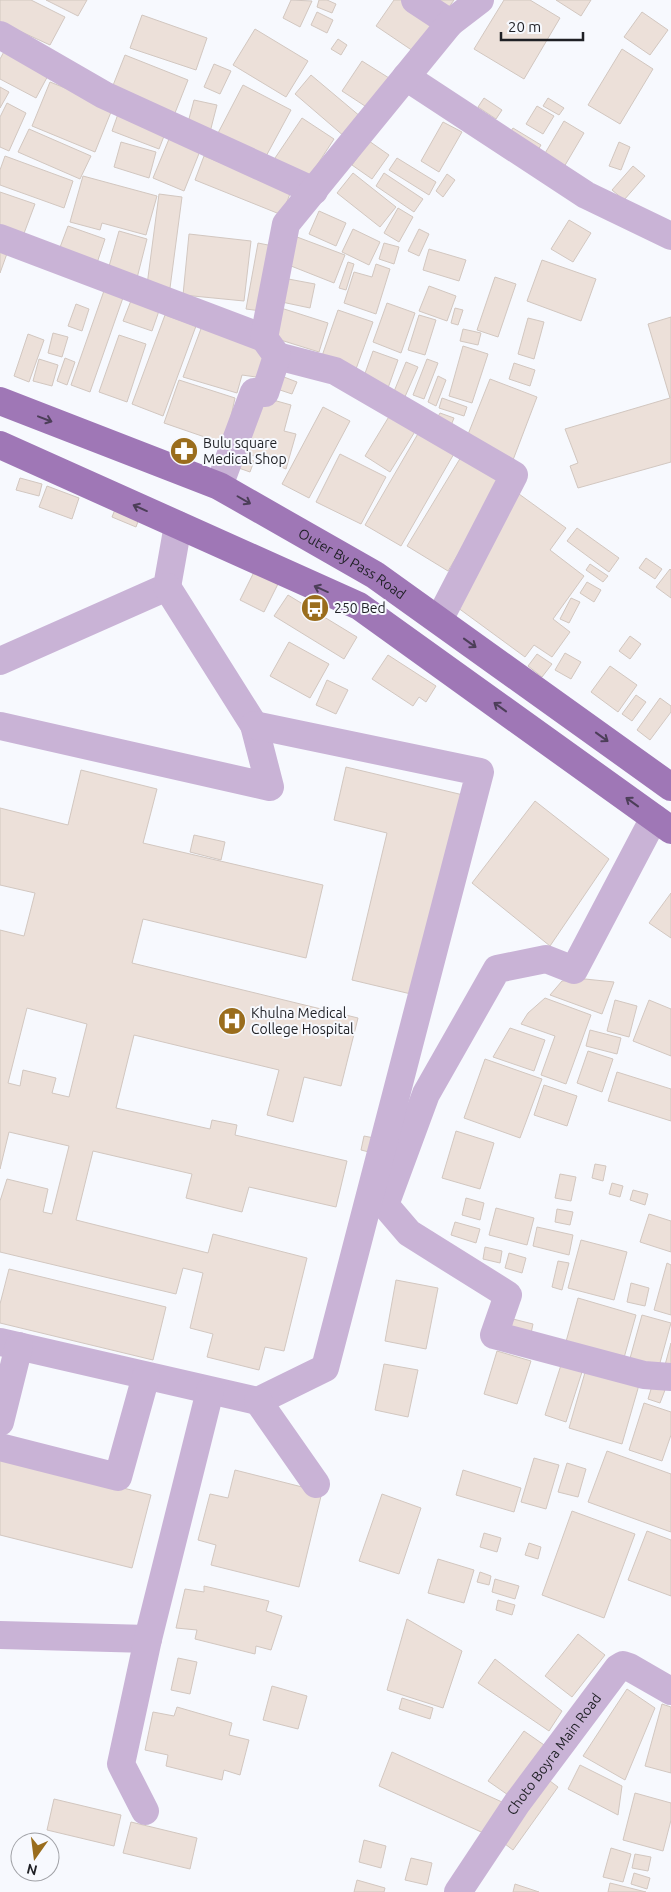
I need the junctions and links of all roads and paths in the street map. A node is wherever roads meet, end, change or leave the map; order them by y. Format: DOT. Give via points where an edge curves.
graph roads {
  1 [pos="415,0"];
  2 [pos="480,0"];
  3 [pos="450,23"];
  4 [pos="0,35"];
  5 [pos="406,77"];
  6 [pos="314,191"];
  7 [pos="671,236"];
  8 [pos="0,238"];
  9 [pos="270,347"];
  10 [pos="0,401"];
  11 [pos="0,445"];
  12 [pos="219,486"];
  13 [pos="178,525"];
  14 [pos="167,587"];
  15 [pos="439,620"];
  16 [pos="0,660"];
  17 [pos="254,725"];
  18 [pos="0,726"];
  19 [pos="671,787"];
  20 [pos="663,824"];
  21 [pos="10,1344"];
  22 [pos="146,1376"];
  23 [pos="671,1377"];
  24 [pos="210,1391"];
  25 [pos="258,1401"];
  26 [pos="0,1422"];
  27 [pos="0,1447"];
  28 [pos="316,1484"];
  29 [pos="0,1635"];
  30 [pos="148,1639"];
  31 [pos="671,1690"];
  32 [pos="145,1812"];
  33 [pos="458,1892"];
  1 -- 3 [label="street"];
  2 -- 3 [label="street"];
  3 -- 5 [label="street"];
  4 -- 6 [label="street" via="104,95"];
  5 -- 6 [label="street"];
  5 -- 7 [label="street" via="586,195"];
  6 -- 9 [label="street" via="286,224"];
  8 -- 9 [label="street"];
  9 -- 12 [label="street" via="265,393 254,392"];
  9 -- 15 [label="street" via="335,371 514,475"];
  10 -- 12 [label="main road, Outer By Pass Road, one-way"];
  13 -- 11 [label="main road, one-way"];
  12 -- 15 [label="main road, Outer By Pass Road, one-way" via="375,575"];
  13 -- 14 [label="street"];
  20 -- 13 [label="main road, one-way" via="359,606"];
  14 -- 16 [label="street"];
  14 -- 17 [label="street"];
  15 -- 19 [label="main road, Outer By Pass Road, one-way"];
  17 -- 18 [label="street" via="270,787"];
  17 -- 25 [label="street" via="480,772 325,1368"];
  20 -- 23 [label="street" via="574,970 546,959 497,969 426,1094 385,1205 409,1233 508,1294 494,1335 644,1375"];
  21 -- 22 [label="street"];
  21 -- 26 [label="street"];
  22 -- 24 [label="street"];
  22 -- 27 [label="street" via="118,1477"];
  24 -- 25 [label="street"];
  24 -- 30 [label="street"];
  25 -- 28 [label="street"];
  29 -- 30 [label="street"];
  30 -- 32 [label="street" via="120,1764"];
  31 -- 33 [label="street, Choto Boyra Main Road" via="629,1667 623,1665 618,1668 517,1803"];
}
